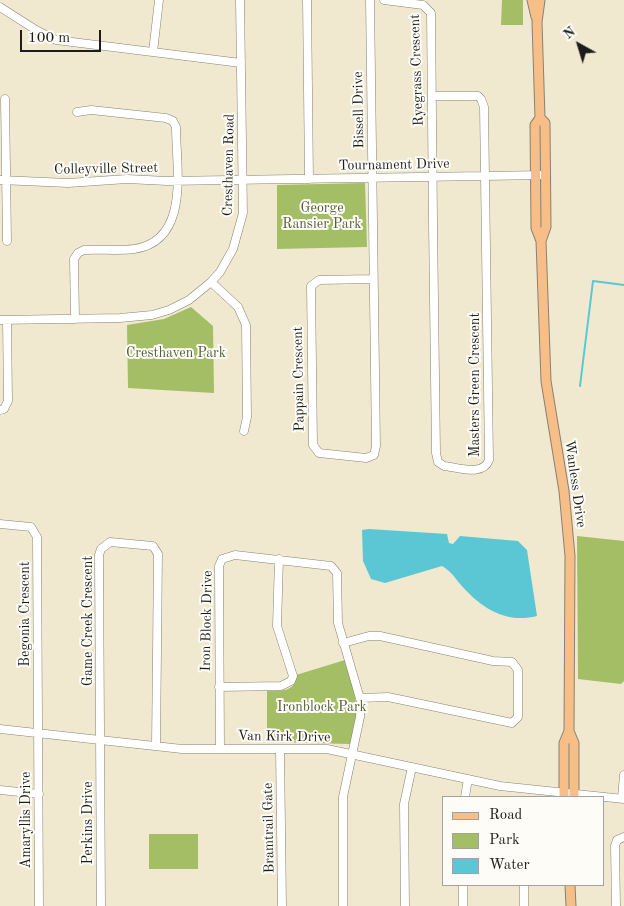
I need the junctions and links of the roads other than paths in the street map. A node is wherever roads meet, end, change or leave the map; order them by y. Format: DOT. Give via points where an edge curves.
graph roads {
  1 [pos="159,0"];
  2 [pos="240,0"];
  3 [pos="307,0"];
  4 [pos="370,0"];
  5 [pos="384,0"];
  6 [pos="532,0"];
  7 [pos="540,0"];
  8 [pos="0,7"];
  9 [pos="537,22"];
  10 [pos="153,52"];
  11 [pos="241,64"];
  12 [pos="432,96"];
  13 [pos="5,99"];
  14 [pos="78,112"];
  15 [pos="540,118"];
  16 [pos="536,175"];
  17 [pos="546,175"];
  18 [pos="485,176"];
  19 [pos="433,177"];
  20 [pos="308,178"];
  21 [pos="372,178"];
  22 [pos="4,180"];
  23 [pos="243,180"];
  24 [pos="176,181"];
  25 [pos="7,241"];
  26 [pos="541,242"];
  27 [pos="373,279"];
  28 [pos="211,282"];
  29 [pos="74,319"];
  30 [pos="4,320"];
  31 [pos="0,410"];
  32 [pos="244,431"];
  33 [pos="0,524"];
  34 [pos="279,560"];
  35 [pos="343,643"];
  36 [pos="218,687"];
  37 [pos="360,698"];
  38 [pos="0,729"];
  39 [pos="569,730"];
  40 [pos="38,734"];
  41 [pos="100,741"];
  42 [pos="156,746"];
  43 [pos="220,749"];
  44 [pos="280,749"];
  45 [pos="352,754"];
  46 [pos="412,767"];
  47 [pos="624,775"];
  48 [pos="468,779"];
  49 [pos="524,788"];
  50 [pos="0,790"];
  51 [pos="38,794"];
  52 [pos="564,794"];
  53 [pos="574,795"];
  54 [pos="465,796"];
  55 [pos="524,796"];
  56 [pos="604,797"];
  57 [pos="623,799"];
  58 [pos="624,837"];
  59 [pos="463,886"];
  60 [pos="524,886"];
  61 [pos="570,886"];
  62 [pos="39,906"];
  63 [pos="101,906"];
  64 [pos="282,906"];
  65 [pos="343,906"];
  66 [pos="405,906"];
  67 [pos="463,906"];
  68 [pos="524,906"];
  69 [pos="571,906"];
  70 [pos="616,906"];
  1 -- 10 [label="street"];
  2 -- 11 [label="street, Cresthaven Road"];
  3 -- 20 [label="street"];
  4 -- 21 [label="street, Bissell Drive"];
  5 -- 12 [label="street, Ryegrass Crescent" via="423,4 429,9"];
  6 -- 9 [label="main road, Wanless Drive"];
  7 -- 9 [label="main road, Wanless Drive"];
  8 -- 10 [label="street" via="56,40"];
  9 -- 15 [label="main road, Wanless Drive"];
  10 -- 11 [label="street"];
  11 -- 23 [label="street, Cresthaven Road"];
  12 -- 18 [label="street" via="481,99 484,107"];
  12 -- 19 [label="street, Ryegrass Crescent"];
  13 -- 22 [label="street"];
  14 -- 24 [label="street" via="91,110 173,121 176,127"];
  15 -- 16 [label="main road, Wanless Drive" via="534,125"];
  15 -- 17 [label="main road, Wanless Drive" via="545,123"];
  16 -- 17 [label="street, Tournament Drive"];
  16 -- 18 [label="street, Tournament Drive"];
  16 -- 26 [label="main road, Wanless Drive" via="536,228"];
  17 -- 26 [label="main road, Wanless Drive" via="546,227"];
  18 -- 19 [label="street, Tournament Drive"];
  18 -- 19 [label="street, Masters Green Crescent" via="489,460 487,466 479,470 444,466 437,458"];
  19 -- 21 [label="street, Tournament Drive"];
  20 -- 21 [label="street, Tournament Drive"];
  20 -- 23 [label="street, Tournament Drive"];
  21 -- 27 [label="street, Bissell Drive"];
  22 -- 24 [label="street, Colleyville Street" via="68,184 128,179"];
  22 -- 25 [label="street"];
  23 -- 24 [label="street, Colleyville Street"];
  23 -- 28 [label="street, Cresthaven Road" via="243,213 239,232 228,260"];
  24 -- 29 [label="street" via="173,218 157,240 135,249 78,252 74,259"];
  26 -- 39 [label="main road, Wanless Drive" via="546,381 564,490 570,556"];
  27 -- 27 [label="street, Pappain Crescent" via="316,281 311,286 313,445 319,453 366,458 376,450"];
  28 -- 29 [label="street, Cresthaven Road" via="189,300 160,313 140,317"];
  28 -- 32 [label="street" via="238,307 246,325 248,417"];
  29 -- 30 [label="street, Cresthaven Road"];
  30 -- 31 [label="street" via="8,401"];
  33 -- 40 [label="street, Begonia Crescent" via="31,527 37,537"];
  34 -- 35 [label="street, Iron Block Drive" via="327,564 335,570 336,614"];
  34 -- 36 [label="street, Iron Block Drive" via="235,555 222,559 219,566"];
  34 -- 36 [label="street" via="277,626 293,676 291,681 281,686"];
  35 -- 37 [label="street, Iron Block Drive"];
  35 -- 37 [label="street" via="380,636 509,661 517,668 518,717 512,722 388,697"];
  36 -- 43 [label="street, Iron Block Drive"];
  37 -- 45 [label="street, Iron Block Drive" via="360,717"];
  38 -- 40 [label="street, Van Kirk Drive"];
  39 -- 52 [label="main road, Wanless Drive" via="564,743"];
  39 -- 53 [label="main road, Wanless Drive" via="574,743"];
  40 -- 41 [label="street, Van Kirk Drive"];
  40 -- 51 [label="street, Amaryllis Drive"];
  41 -- 42 [label="street, Van Kirk Drive"];
  41 -- 42 [label="street, Game Creek Crescent" via="99,555 110,542 153,546 158,554"];
  41 -- 63 [label="street, Perkins Drive"];
  42 -- 43 [label="street, Van Kirk Drive"];
  43 -- 44 [label="street, Van Kirk Drive"];
  44 -- 45 [label="street, Van Kirk Drive" via="317,748"];
  44 -- 64 [label="street, Bramtrail Gate"];
  45 -- 46 [label="street, Van Kirk Drive"];
  45 -- 65 [label="street, Iron Block Drive" via="342,803"];
  46 -- 48 [label="street, Van Kirk Drive"];
  46 -- 66 [label="street" via="404,811"];
  47 -- 57 [label="street"];
  48 -- 49 [label="street, Van Kirk Drive"];
  48 -- 54 [label="street"];
  49 -- 52 [label="street, Van Kirk Drive"];
  49 -- 55 [label="street"];
  50 -- 51 [label="street"];
  51 -- 62 [label="street, Amaryllis Drive"];
  52 -- 53 [label="street, Van Kirk Drive"];
  56 -- 57 [label="street, Van Kirk Drive"];
  58 -- 70 [label="street" via="617,840 615,846"];
  59 -- 67 [label="street"];
  60 -- 68 [label="street"];
  61 -- 69 [label="main road"];
}
